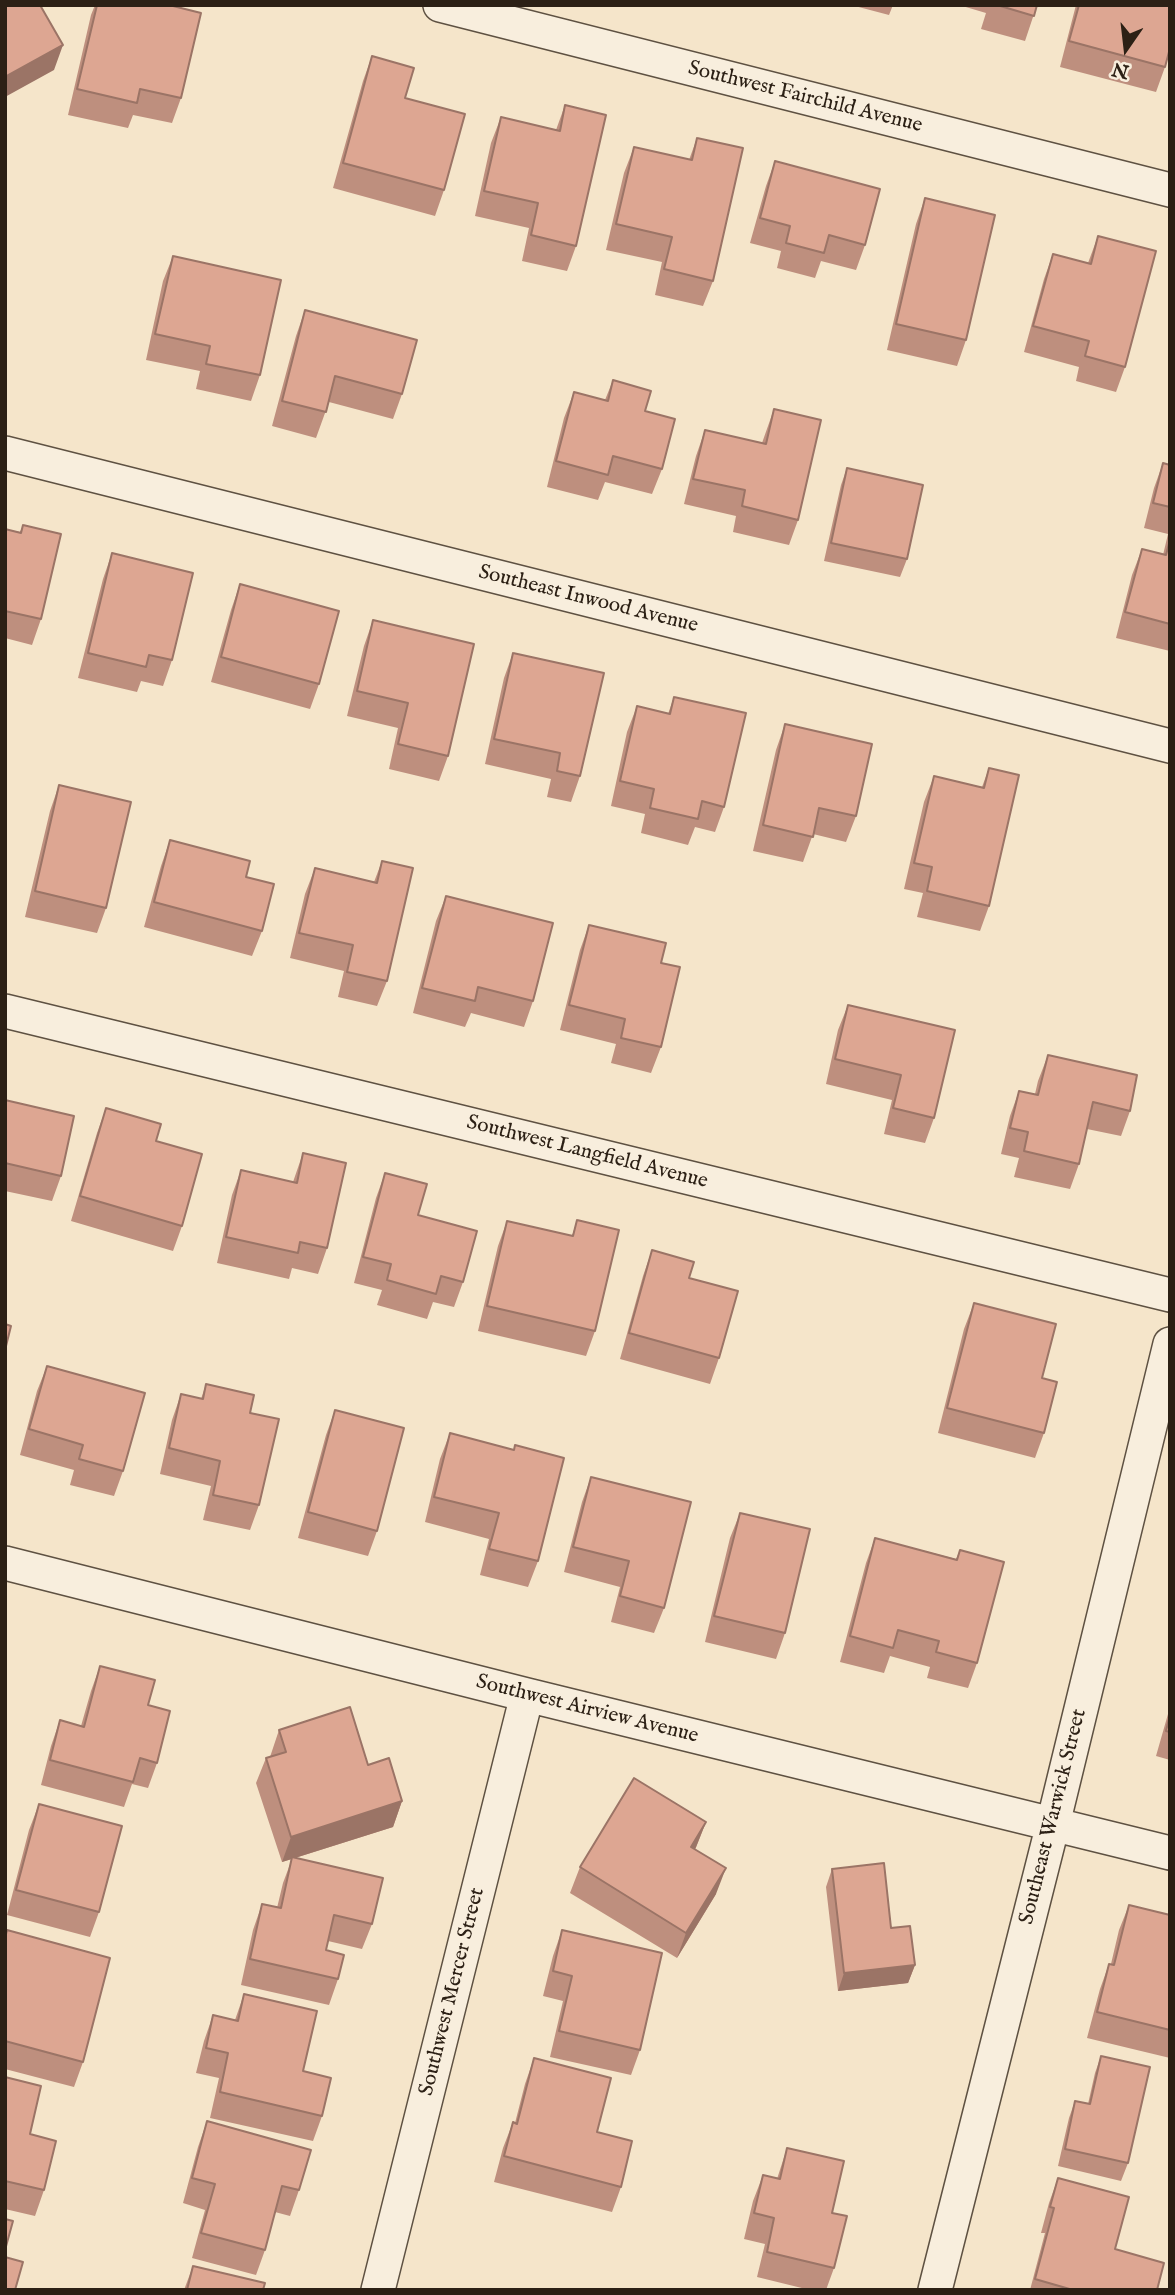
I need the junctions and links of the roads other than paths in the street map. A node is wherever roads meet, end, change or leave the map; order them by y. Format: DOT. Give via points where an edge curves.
graph roads {
  1 [pos="440,5"];
  2 [pos="1170,190"];
  3 [pos="5,453"];
  4 [pos="1170,746"];
  5 [pos="5,1011"];
  6 [pos="1170,1295"];
  7 [pos="1170,1344"];
  8 [pos="6,1568"];
  9 [pos="527,1695"];
  10 [pos="1053,1824"];
  11 [pos="1170,1853"];
  12 [pos="378,2290"];
  13 [pos="934,2290"];
  1 -- 2 [label="street, Southwest Fairchild Avenue"];
  3 -- 4 [label="street, Southeast Inwood Avenue"];
  5 -- 6 [label="street, Southwest Langfield Avenue"];
  7 -- 10 [label="street, Southeast Warwick Street"];
  8 -- 9 [label="street, Southwest Airview Avenue"];
  9 -- 10 [label="street, Southwest Airview Avenue"];
  9 -- 12 [label="street, Southwest Mercer Street"];
  10 -- 11 [label="street, Southwest Airview Avenue"];
  10 -- 13 [label="street, Southeast Warwick Street"];
}
